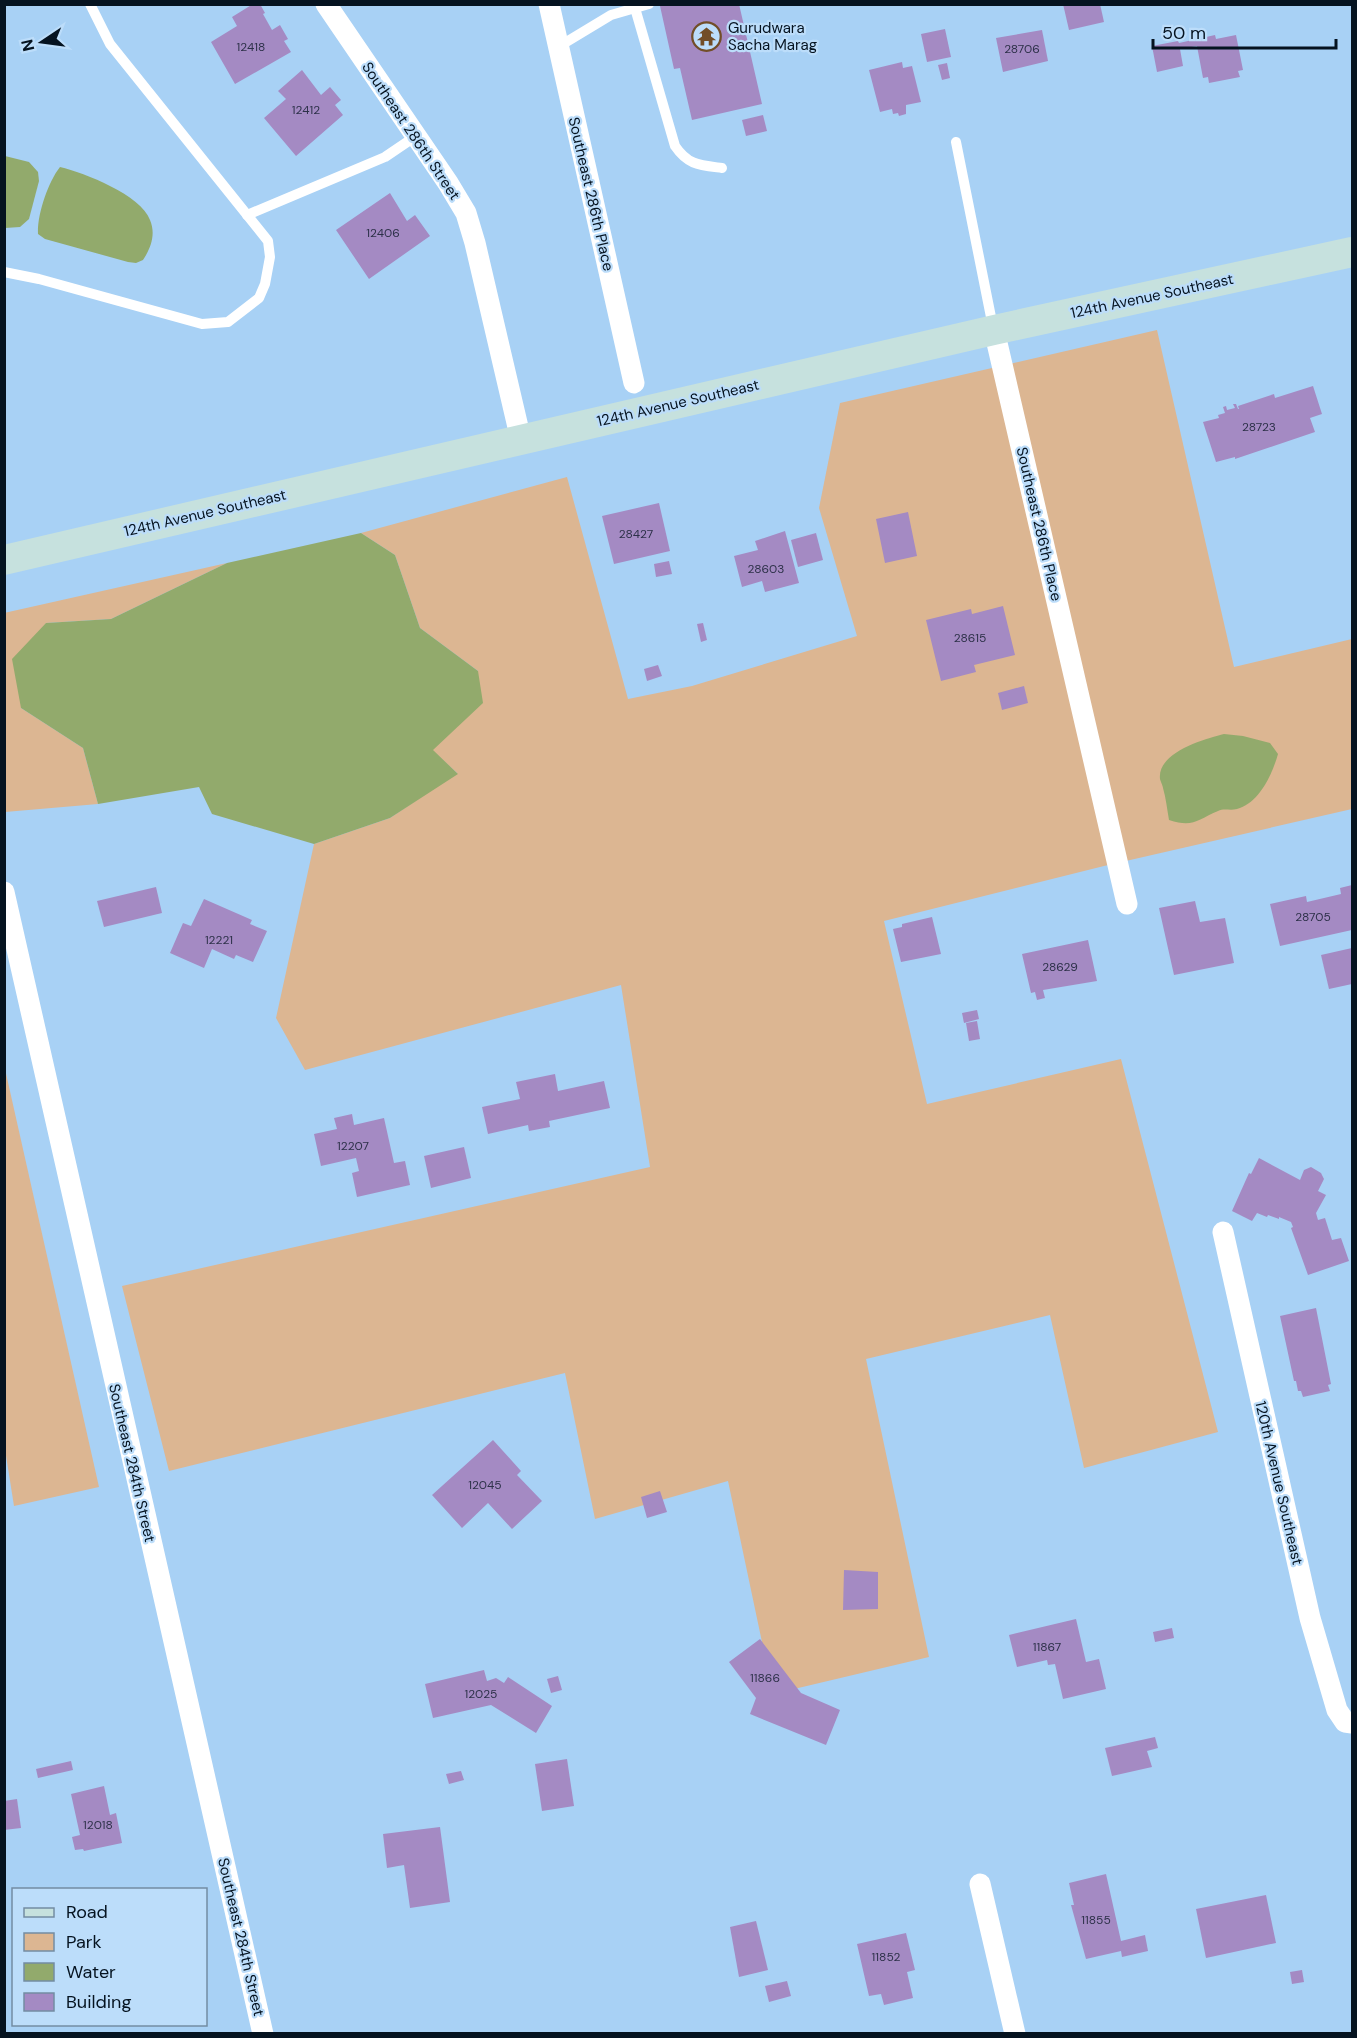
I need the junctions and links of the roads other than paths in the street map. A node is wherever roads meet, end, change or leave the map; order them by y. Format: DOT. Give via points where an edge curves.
graph roads {
  1 [pos="90,4"];
  2 [pos="326,4"];
  3 [pos="549,4"];
  4 [pos="649,4"];
  5 [pos="635,8"];
  6 [pos="558,47"];
  7 [pos="416,136"];
  8 [pos="956,142"];
  9 [pos="722,168"];
  10 [pos="247,215"];
  11 [pos="1353,252"];
  12 [pos="4,272"];
  13 [pos="994,330"];
  14 [pos="634,383"];
  15 [pos="520,440"];
  16 [pos="4,560"];
  17 [pos="4,892"];
  18 [pos="1127,904"];
  19 [pos="1223,1232"];
  20 [pos="1353,1723"];
  21 [pos="980,1884"];
  22 [pos="263,2034"];
  23 [pos="1015,2034"];
  1 -- 10 [label="lane" via="110,44"];
  2 -- 7 [label="street, Southeast 286th Street"];
  3 -- 6 [label="street, Southeast 286th Place"];
  4 -- 5 [label="lane"];
  5 -- 6 [label="lane" via="611,15"];
  5 -- 9 [label="lane" via="675,146 695,165"];
  6 -- 14 [label="street, Southeast 286th Place"];
  7 -- 10 [label="lane" via="385,157"];
  7 -- 15 [label="street, Southeast 286th Street" via="466,213"];
  8 -- 13 [label="lane, Southeast 286th Place"];
  10 -- 12 [label="lane" via="268,241 270,257 259,298 228,321 202,324"];
  11 -- 13 [label="street, 124th Avenue Southeast"];
  13 -- 15 [label="street, 124th Avenue Southeast"];
  13 -- 18 [label="street, Southeast 286th Place"];
  15 -- 16 [label="street, 124th Avenue Southeast"];
  17 -- 22 [label="street, Southeast 284th Street"];
  19 -- 20 [label="street, 120th Avenue Southeast" via="1310,1618 1337,1710 1345,1722"];
  21 -- 23 [label="street"];
}
